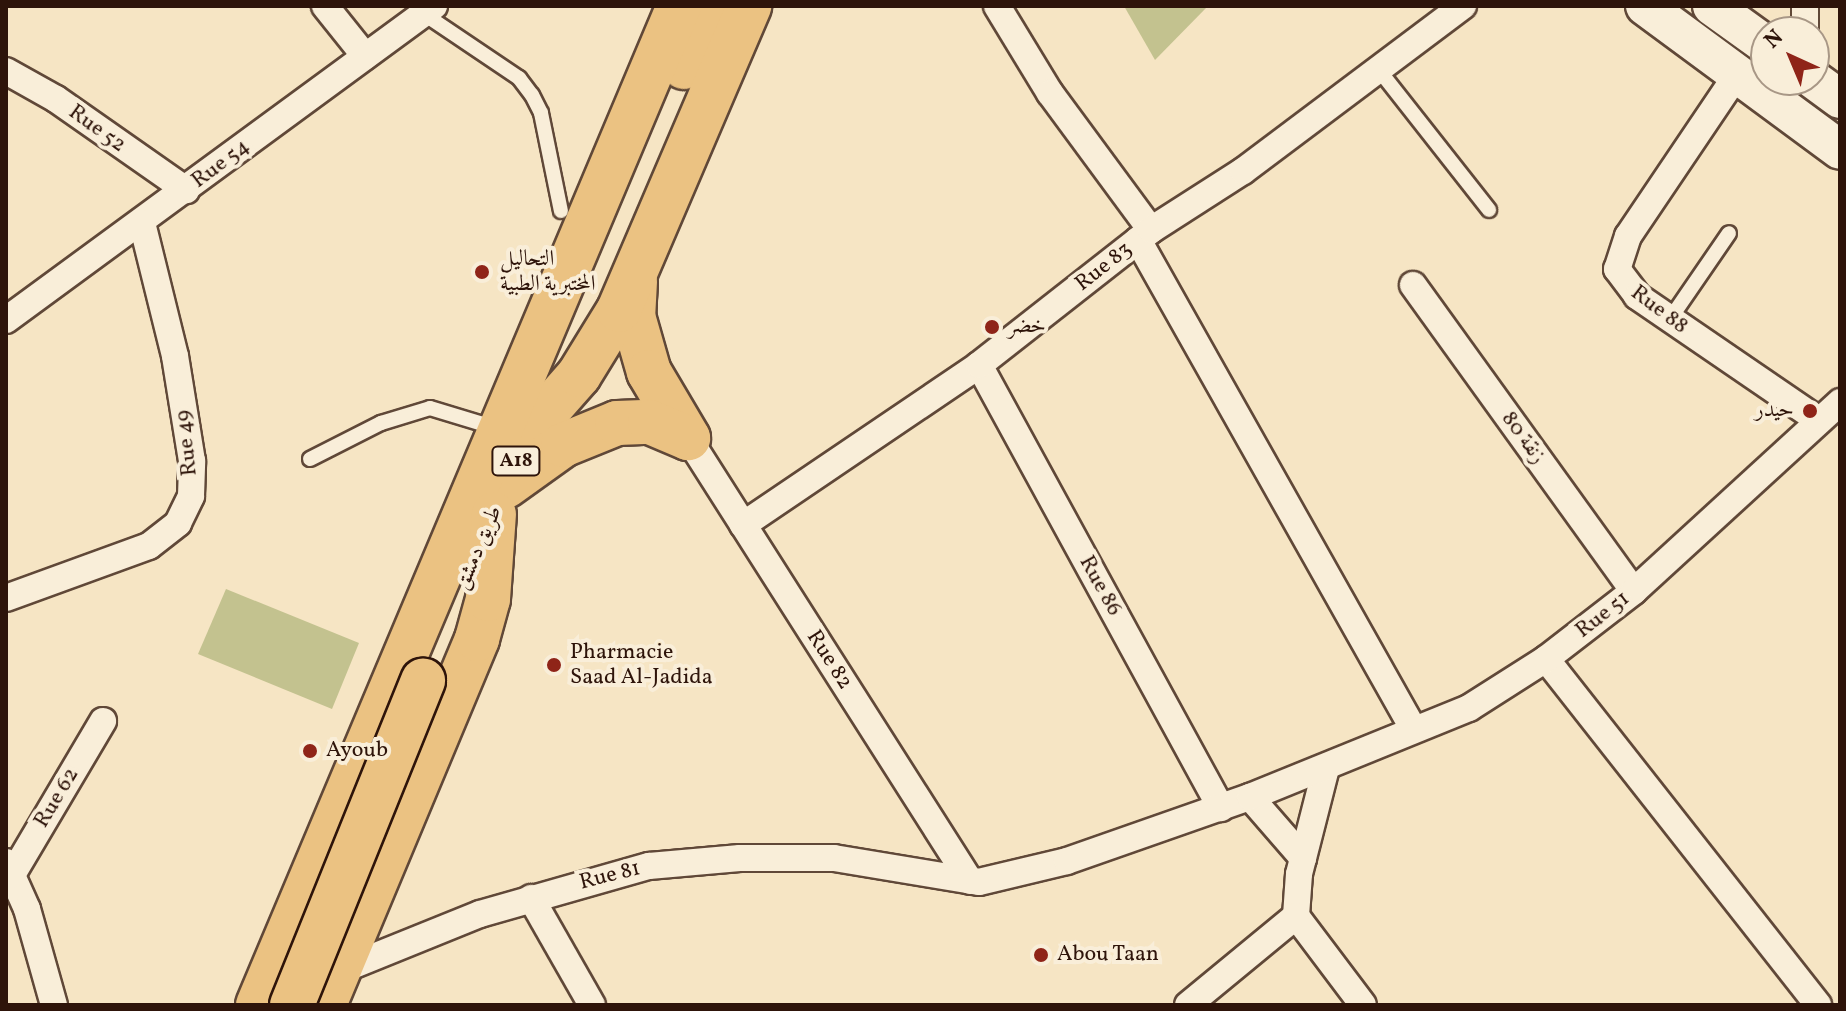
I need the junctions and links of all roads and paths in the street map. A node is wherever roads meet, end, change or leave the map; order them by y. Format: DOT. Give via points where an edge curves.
graph roads {
  1 [pos="325,6"];
  2 [pos="656,6"];
  3 [pos="679,6"];
  4 [pos="713,6"];
  5 [pos="749,6"];
  6 [pos="997,6"];
  7 [pos="1463,6"];
  8 [pos="1645,6"];
  9 [pos="1712,6"];
  10 [pos="429,10"];
  11 [pos="1750,33"];
  12 [pos="365,56"];
  13 [pos="1379,70"];
  14 [pos="6,71"];
  15 [pos="1736,76"];
  16 [pos="1840,150"];
  17 [pos="186,190"];
  18 [pos="1489,210"];
  19 [pos="142,223"];
  20 [pos="1729,233"];
  21 [pos="1145,235"];
  22 [pos="596,240"];
  23 [pos="1413,285"];
  24 [pos="1670,319"];
  25 [pos="6,320"];
  26 [pos="979,365"];
  27 [pos="1840,402"];
  28 [pos="1818,420"];
  29 [pos="510,424"];
  30 [pos="688,438"];
  31 [pos="310,459"];
  32 [pos="489,499"];
  33 [pos="743,525"];
  34 [pos="1634,591"];
  35 [pos="6,598"];
  36 [pos="1546,659"];
  37 [pos="412,668"];
  38 [pos="103,721"];
  39 [pos="1414,730"];
  40 [pos="1326,768"];
  41 [pos="1250,797"];
  42 [pos="1221,808"];
  43 [pos="1303,858"];
  44 [pos="9,869"];
  45 [pos="970,881"];
  46 [pos="531,898"];
  47 [pos="1296,916"];
  48 [pos="331,988"];
  49 [pos="54,1005"];
  50 [pos="232,1005"];
  51 [pos="258,1005"];
  52 [pos="270,1005"];
  53 [pos="292,1005"];
  54 [pos="592,1005"];
  55 [pos="1188,1005"];
  56 [pos="1363,1005"];
  57 [pos="1818,1005"];
  1 -- 12 [label="street"];
  2 -- 22 [label="highway"];
  3 -- 22 [label="highway"];
  4 -- 22 [label="highway"];
  5 -- 22 [label="highway"];
  6 -- 21 [label="street"];
  7 -- 13 [label="street, Rue 83"];
  8 -- 15 [label="main road"];
  9 -- 11 [label="main road"];
  10 -- 12 [label="street, Rue 54"];
  10 -- 22 [label="lane" via="519,78 532,95"];
  12 -- 17 [label="street, Rue 54"];
  13 -- 18 [label="lane"];
  13 -- 21 [label="street, Rue 83" via="1243,171"];
  14 -- 17 [label="street, Rue 52" via="56,99"];
  15 -- 16 [label="main road"];
  15 -- 24 [label="street, Rue 88" via="1617,258 1629,289"];
  17 -- 19 [label="street, Rue 54"];
  19 -- 25 [label="street, Rue 54"];
  19 -- 35 [label="street, Rue 49" via="175,356 192,461 191,496 178,523 149,546"];
  20 -- 24 [label="lane"];
  21 -- 26 [label="street, Rue 83"];
  21 -- 39 [label="street"];
  22 -- 29 [label="highway" via="522,317"];
  22 -- 29 [label="highway" via="600,343"];
  22 -- 30 [label="highway" via="633,316 649,372"];
  23 -- 34 [label="street, زنقة 80"];
  24 -- 28 [label="street, Rue 88"];
  26 -- 33 [label="street, Rue 83"];
  26 -- 42 [label="street, Rue 86"];
  27 -- 28 [label="street, Rue 51"];
  28 -- 34 [label="street, Rue 51"];
  29 -- 31 [label="lane" via="430,408 381,423"];
  29 -- 32 [label="highway, طريق دمشق / A18"];
  30 -- 32 [label="highway" via="650,422 617,423 563,445"];
  30 -- 33 [label="street, Rue 82"];
  32 -- 37 [label="highway, طريق دمشق / A18"];
  32 -- 48 [label="highway" via="488,599 477,639"];
  32 -- 50 [label="highway" via="423,556 406,589"];
  33 -- 45 [label="street, Rue 82"];
  34 -- 36 [label="street, Rue 51"];
  36 -- 39 [label="street, Rue 51" via="1469,708"];
  36 -- 57 [label="street"];
  37 -- 51 [label="highway, طريق دمشق / A18"];
  37 -- 53 [label="highway, طريق دمشق / A18, bridge"];
  38 -- 44 [label="street, Rue 62"];
  39 -- 40 [label="street, Rue 51"];
  40 -- 41 [label="street, Rue 51"];
  40 -- 43 [label="street"];
  41 -- 42 [label="street, Rue 51"];
  41 -- 43 [label="street"];
  42 -- 45 [label="street, Rue 81" via="1067,861"];
  43 -- 47 [label="street"];
  44 -- 49 [label="street"];
  45 -- 46 [label="street, Rue 81" via="834,858 740,858 649,866"];
  46 -- 48 [label="street, Rue 81"];
  46 -- 54 [label="street"];
  47 -- 55 [label="street"];
  47 -- 56 [label="street"];
  48 -- 52 [label="street, Rue 81"];
}
